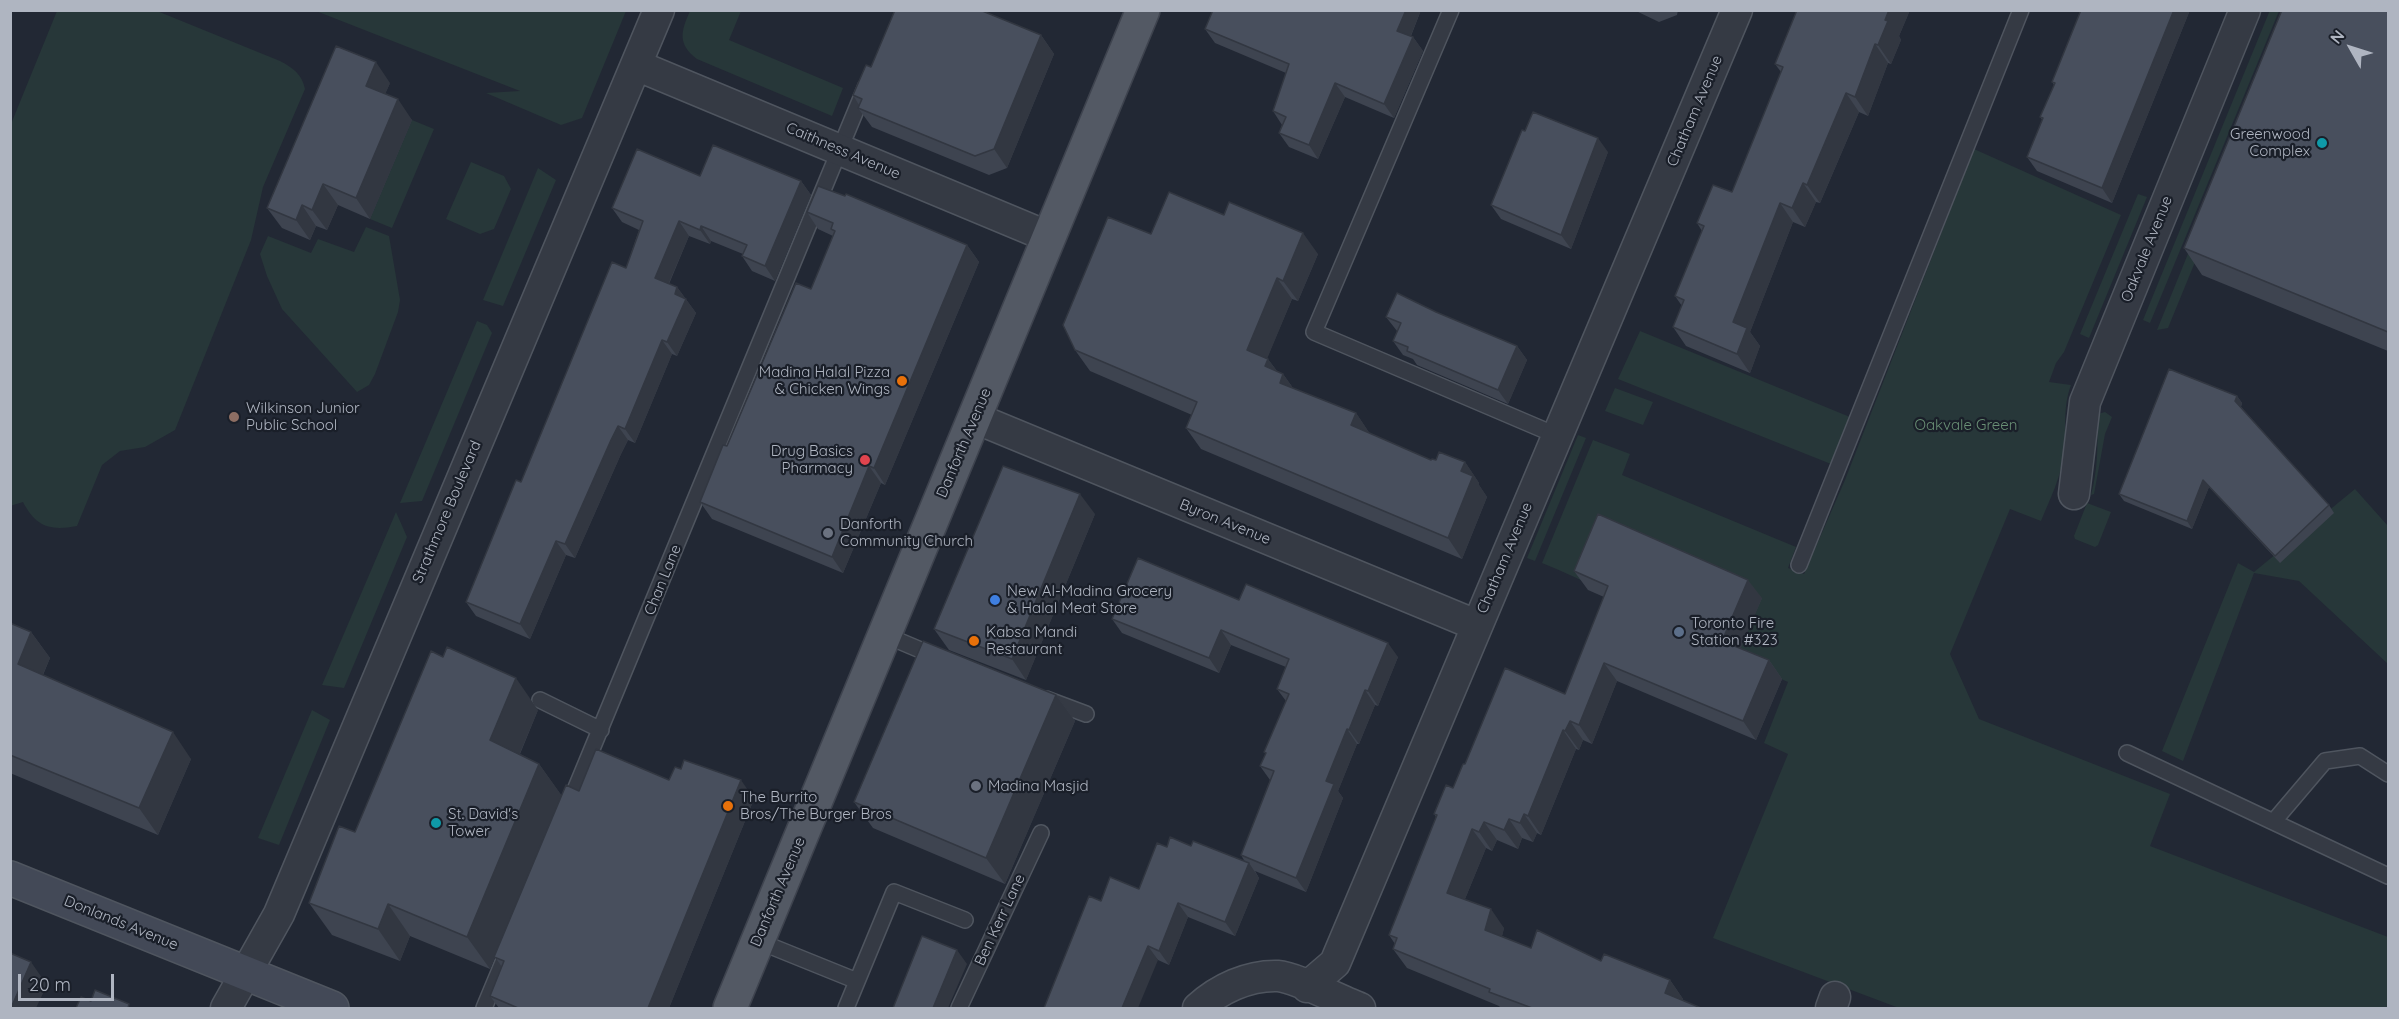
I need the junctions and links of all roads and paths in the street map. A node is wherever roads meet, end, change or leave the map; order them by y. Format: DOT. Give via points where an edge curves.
graph roads {
  1 [pos="659,10"];
  2 [pos="1143,10"];
  3 [pos="1451,10"];
  4 [pos="1737,10"];
  5 [pos="2021,10"];
  6 [pos="2245,10"];
  7 [pos="636,65"];
  8 [pos="872,74"];
  9 [pos="839,150"];
  10 [pos="1050,237"];
  11 [pos="975,418"];
  12 [pos="1557,436"];
  13 [pos="2074,494"];
  14 [pos="1799,565"];
  15 [pos="1476,625"];
  16 [pos="885,635"];
  17 [pos="947,660"];
  18 [pos="1032,693"];
  19 [pos="540,700"];
  20 [pos="1086,714"];
  21 [pos="601,730"];
  22 [pos="2127,753"];
  23 [pos="2388,774"];
  24 [pos="565,816"];
  25 [pos="2274,820"];
  26 [pos="1041,833"];
  27 [pos="2388,876"];
  28 [pos="10,878"];
  29 [pos="965,920"];
  30 [pos="515,934"];
  31 [pos="758,941"];
  32 [pos="244,973"];
  33 [pos="857,981"];
  34 [pos="1307,987"];
  35 [pos="226,1008"];
  36 [pos="332,1008"];
  37 [pos="484,1008"];
  38 [pos="730,1008"];
  39 [pos="846,1008"];
  40 [pos="959,1008"];
  41 [pos="1198,1008"];
  42 [pos="1360,1008"];
  1 -- 7 [label="street, Strathmore Boulevard"];
  2 -- 10 [label="main road, Danforth Avenue"];
  3 -- 12 [label="lane" via="1314,332"];
  4 -- 12 [label="street, Chatham Avenue"];
  5 -- 14 [label="lane"];
  6 -- 13 [label="street, Oakvale Avenue" via="2085,402"];
  7 -- 9 [label="street, Caithness Avenue"];
  7 -- 32 [label="street, Strathmore Boulevard" via="279,914"];
  8 -- 9 [label="lane, Chan Lane"];
  9 -- 10 [label="street, Caithness Avenue"];
  9 -- 21 [label="lane, Chan Lane"];
  10 -- 11 [label="main road, Danforth Avenue"];
  11 -- 15 [label="street, Byron Avenue"];
  11 -- 16 [label="main road, Danforth Avenue"];
  12 -- 15 [label="street, Chatham Avenue"];
  15 -- 34 [label="street, Chatham Avenue" via="1335,963"];
  16 -- 17 [label="lane"];
  16 -- 31 [label="main road, Danforth Avenue"];
  18 -- 20 [label="lane"];
  19 -- 21 [label="lane"];
  21 -- 24 [label="lane, Chan Lane"];
  22 -- 25 [label="lane"];
  23 -- 25 [label="lane" via="2360,756 2325,761"];
  25 -- 27 [label="lane"];
  26 -- 40 [label="lane, Ben Kerr Lane"];
  28 -- 32 [label="street, Donlands Avenue"];
  29 -- 33 [label="lane" via="894,892"];
  30 -- 37 [label="lane"];
  31 -- 33 [label="lane"];
  31 -- 38 [label="main road, Danforth Avenue"];
  32 -- 35 [label="street, Strathmore Boulevard"];
  32 -- 36 [label="street, Donlands Avenue"];
  33 -- 39 [label="lane"];
  34 -- 41 [label="street" via="1280,976 1251,979 1214,994"];
  34 -- 42 [label="street"];
}
